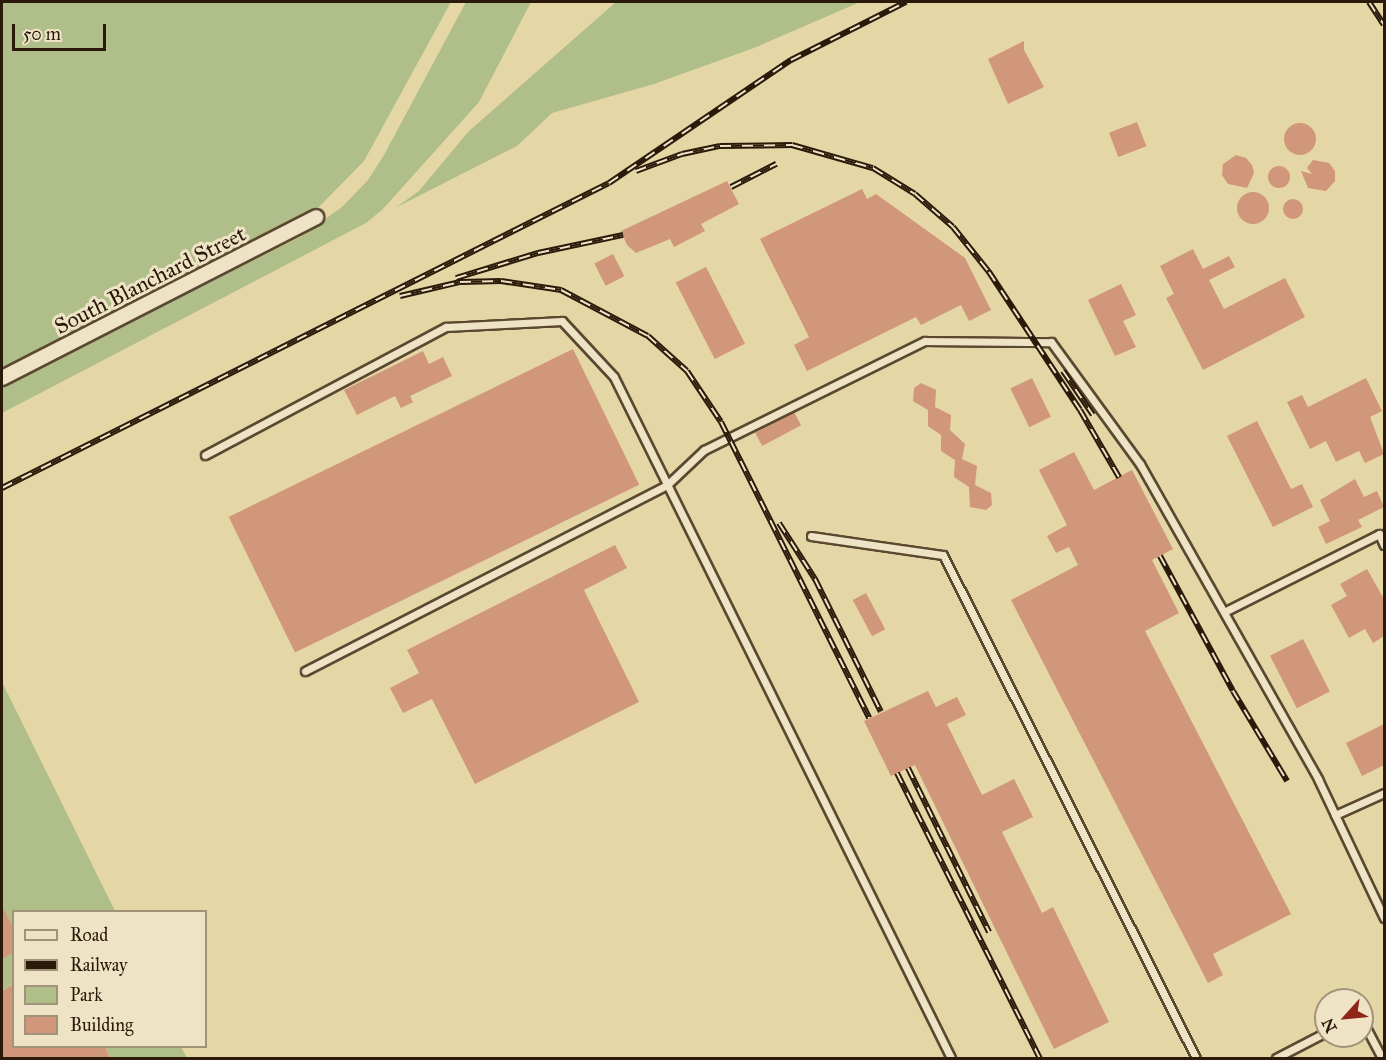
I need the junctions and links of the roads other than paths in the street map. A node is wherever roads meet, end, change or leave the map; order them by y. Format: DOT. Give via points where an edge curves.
graph roads {
  1 [pos="316,217"];
  2 [pos="2,378"];
  3 [pos="205,455"];
  4 [pos="668,485"];
  5 [pos="811,536"];
  6 [pos="1384,545"];
  7 [pos="1224,612"];
  8 [pos="305,671"];
  9 [pos="1384,793"];
  10 [pos="1335,815"];
  11 [pos="1384,918"];
  12 [pos="1314,1038"];
  13 [pos="1374,1043"];
  14 [pos="951,1059"];
  15 [pos="1196,1059"];
  16 [pos="1276,1059"];
  17 [pos="1382,1059"];
  1 -- 2 [label="street, South Blanchard Street"];
  3 -- 4 [label="lane" via="446,327 562,321 614,377"];
  4 -- 7 [label="lane" via="704,450 926,341 1051,342 1140,464"];
  4 -- 8 [label="lane"];
  4 -- 14 [label="lane"];
  5 -- 15 [label="lane" via="943,555"];
  6 -- 7 [label="lane" via="1378,534"];
  7 -- 10 [label="lane"];
  9 -- 10 [label="lane"];
  10 -- 11 [label="lane"];
  12 -- 16 [label="lane"];
  13 -- 17 [label="lane"];
}
